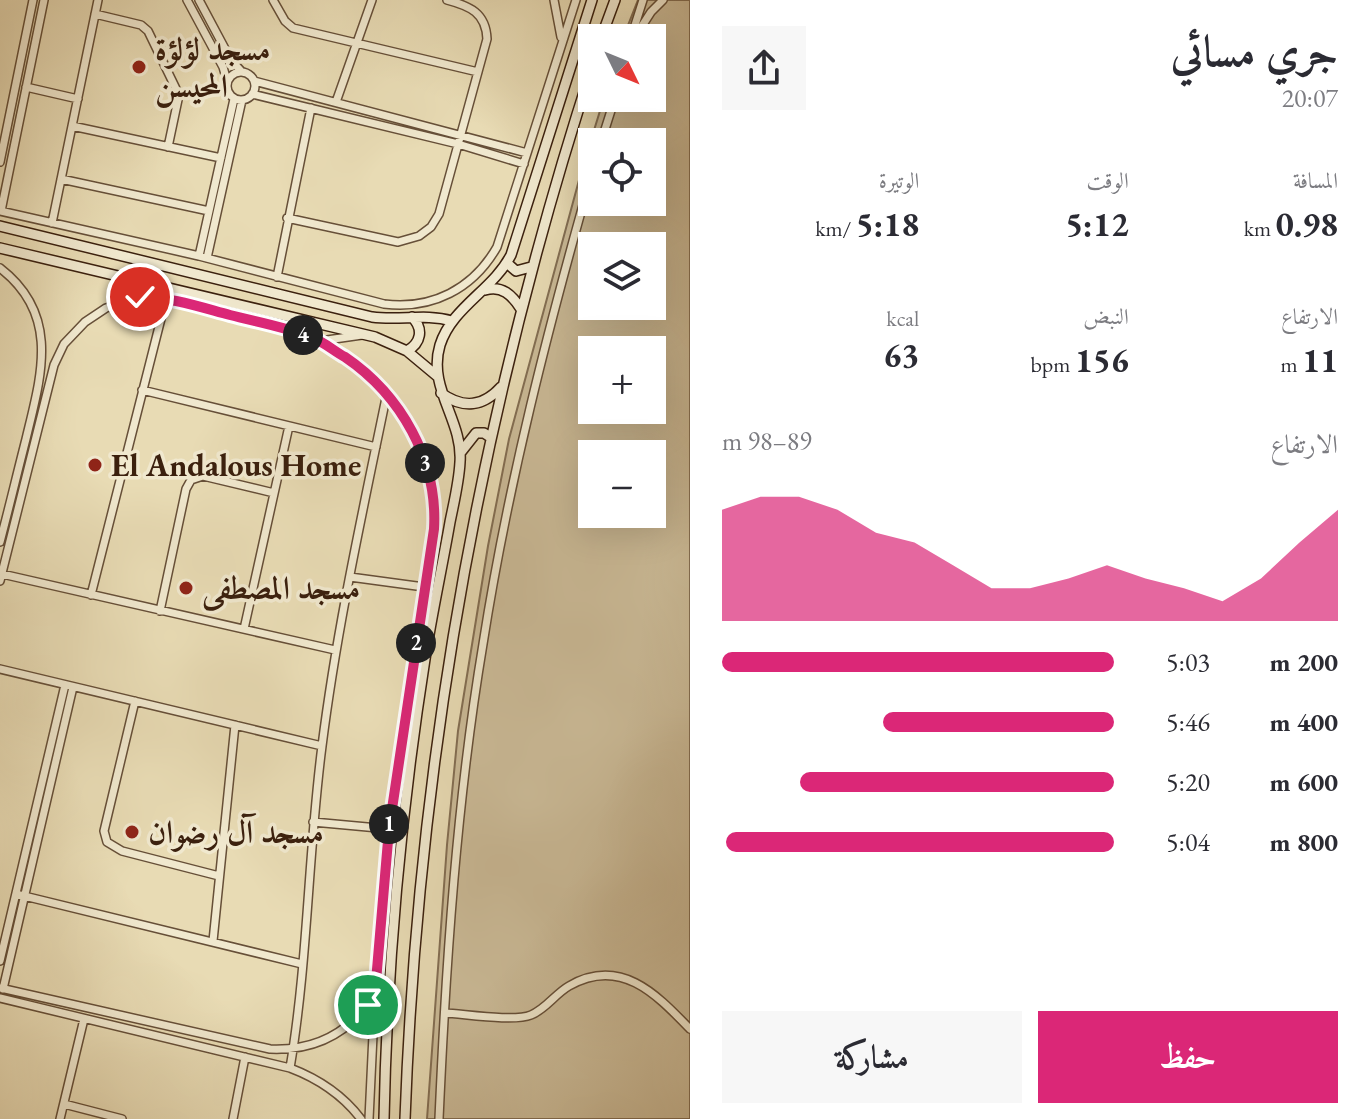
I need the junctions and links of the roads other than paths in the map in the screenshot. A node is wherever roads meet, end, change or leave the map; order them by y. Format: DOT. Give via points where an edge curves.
graph roads {
  1 [pos="33,0"];
  2 [pos="44,0"];
  3 [pos="98,0"];
  4 [pos="187,0"];
  5 [pos="199,0"];
  6 [pos="273,0"];
  7 [pos="372,0"];
  8 [pos="447,0"];
  9 [pos="554,0"];
  10 [pos="576,0"];
  11 [pos="592,0"];
  12 [pos="615,0"];
  13 [pos="663,0"];
  14 [pos="641,3"];
  15 [pos="651,12"];
  16 [pos="95,14"];
  17 [pos="606,24"];
  18 [pos="635,24"];
  19 [pos="643,24"];
  20 [pos="357,43"];
  21 [pos="560,46"];
  22 [pos="242,72"];
  23 [pos="478,72"];
  24 [pos="227,81"];
  25 [pos="254,81"];
  26 [pos="26,87"];
  27 [pos="252,94"];
  28 [pos="320,98"];
  29 [pos="78,99"];
  30 [pos="238,100"];
  31 [pos="336,102"];
  32 [pos="0,107"];
  33 [pos="314,108"];
  34 [pos="11,109"];
  35 [pos="578,112"];
  36 [pos="72,126"];
  37 [pos="461,134"];
  38 [pos="458,144"];
  39 [pos="168,147"];
  40 [pos="527,153"];
  41 [pos="221,158"];
  42 [pos="0,162"];
  43 [pos="524,164"];
  44 [pos="61,179"];
  45 [pos="1,211"];
  46 [pos="209,211"];
  47 [pos="580,216"];
  48 [pos="287,218"];
  49 [pos="52,223"];
  50 [pos="1,229"];
  51 [pos="0,248"];
  52 [pos="203,257"];
  53 [pos="507,263"];
  54 [pos="531,267"];
  55 [pos="0,268"];
  56 [pos="277,277"];
  57 [pos="485,290"];
  58 [pos="166,299"];
  59 [pos="521,309"];
  60 [pos="412,317"];
  61 [pos="452,321"];
  62 [pos="367,335"];
  63 [pos="320,341"];
  64 [pos="43,346"];
  65 [pos="60,351"];
  66 [pos="407,351"];
  67 [pos="437,376"];
  68 [pos="502,386"];
  69 [pos="142,390"];
  70 [pos="387,393"];
  71 [pos="441,393"];
  72 [pos="289,426"];
  73 [pos="490,437"];
  74 [pos="376,447"];
  75 [pos="461,453"];
  76 [pos="274,493"];
  77 [pos="7,514"];
  78 [pos="0,542"];
  79 [pos="350,577"];
  80 [pos="1,578"];
  81 [pos="424,587"];
  82 [pos="91,595"];
  83 [pos="160,611"];
  84 [pos="244,629"];
  85 [pos="335,650"];
  86 [pos="0,669"];
  87 [pos="69,686"];
  88 [pos="135,701"];
  89 [pos="235,725"];
  90 [pos="322,746"];
  91 [pos="313,822"];
  92 [pos="389,829"];
  93 [pos="219,876"];
  94 [pos="20,895"];
  95 [pos="213,941"];
  96 [pos="0,961"];
  97 [pos="302,964"];
  98 [pos="1,988"];
  99 [pos="375,993"];
  100 [pos="0,998"];
  101 [pos="445,1013"];
  102 [pos="119,1015"];
  103 [pos="84,1019"];
  104 [pos="116,1026"];
  105 [pos="690,1029"];
  106 [pos="293,1049"];
  107 [pos="245,1057"];
  108 [pos="290,1068"];
  109 [pos="64,1104"];
  110 [pos="234,1117"];
  111 [pos="60,1119"];
  112 [pos="122,1119"];
  113 [pos="361,1119"];
  114 [pos="369,1119"];
  115 [pos="384,1119"];
  116 [pos="405,1119"];
  117 [pos="439,1119"];
  1 -- 34 [label="street"];
  2 -- 26 [label="street"];
  3 -- 16 [label="street"];
  4 -- 24 [label="street"];
  5 -- 22 [label="street"];
  6 -- 20 [label="street" via="293,28"];
  7 -- 20 [label="street"];
  8 -- 23 [label="street" via="471,8 484,21 487,39"];
  9 -- 21 [label="street"];
  10 -- 21 [label="street"];
  11 -- 53 [label="street"];
  12 -- 17 [label="street"];
  13 -- 15 [label="street"];
  14 -- 15 [label="street"];
  14 -- 18 [label="street"];
  15 -- 19 [label="street"];
  16 -- 29 [label="street"];
  16 -- 39 [label="street" via="148,31 179,95"];
  20 -- 23 [label="street"];
  20 -- 31 [label="street"];
  21 -- 40 [label="street"];
  22 -- 24 [label="street"];
  22 -- 25 [label="street"];
  23 -- 37 [label="street"];
  24 -- 30 [label="street" via="228,92"];
  25 -- 27 [label="street"];
  25 -- 28 [label="street"];
  26 -- 29 [label="street"];
  26 -- 45 [label="street"];
  27 -- 30 [label="street"];
  27 -- 33 [label="street"];
  28 -- 31 [label="street"];
  28 -- 33 [label="street"];
  29 -- 36 [label="street"];
  30 -- 41 [label="street"];
  30 -- 52 [label="street"];
  31 -- 37 [label="street"];
  32 -- 34 [label="street"];
  33 -- 38 [label="street"];
  33 -- 48 [label="street"];
  34 -- 42 [label="street"];
  35 -- 54 [label="street"];
  36 -- 39 [label="street"];
  36 -- 44 [label="street"];
  37 -- 38 [label="street"];
  37 -- 40 [label="street"];
  38 -- 43 [label="street"];
  38 -- 48 [label="street" via="435,221 413,240 398,242"];
  39 -- 41 [label="street"];
  40 -- 43 [label="street"];
  41 -- 46 [label="street"];
  43 -- 56 [label="street" via="497,247 471,280 445,297 394,305"];
  44 -- 46 [label="street"];
  44 -- 49 [label="street"];
  45 -- 49 [label="street"];
  46 -- 52 [label="street"];
  47 -- 101 [label="street" via="530,401 483,643 469,733"];
  48 -- 56 [label="street"];
  49 -- 52 [label="street"];
  50 -- 60 [label="street" via="372,317"];
  51 -- 62 [label="street"];
  52 -- 56 [label="street"];
  53 -- 54 [label="street" via="518,271"];
  53 -- 57 [label="street"];
  54 -- 59 [label="street"];
  55 -- 64 [label="street" via="31,304"];
  57 -- 59 [label="street" via="503,290"];
  57 -- 61 [label="street"];
  58 -- 63 [label="street"];
  58 -- 65 [label="street" via="140,297 106,308 77,329"];
  58 -- 69 [label="street"];
  59 -- 68 [label="street"];
  60 -- 61 [label="street"];
  60 -- 66 [label="street" via="420,335"];
  61 -- 67 [label="street" via="441,343"];
  62 -- 63 [label="street"];
  62 -- 66 [label="street"];
  63 -- 70 [label="street"];
  64 -- 65 [label="street"];
  64 -- 77 [label="street"];
  65 -- 77 [label="street"];
  66 -- 67 [label="street"];
  67 -- 71 [label="street"];
  68 -- 71 [label="street" via="475,405"];
  68 -- 73 [label="street"];
  69 -- 72 [label="street"];
  69 -- 82 [label="street"];
  70 -- 74 [label="street"];
  70 -- 81 [label="street" via="415,439 432,486 434,529"];
  71 -- 75 [label="street" via="456,425"];
  72 -- 74 [label="street"];
  72 -- 76 [label="street"];
  73 -- 75 [label="street" via="476,433"];
  73 -- 116 [label="street" via="434,753"];
  74 -- 79 [label="street"];
  75 -- 115 [label="street" via="407,794 392,942"];
  76 -- 83 [label="street" via="203,476 191,480"];
  76 -- 84 [label="street"];
  77 -- 78 [label="street"];
  77 -- 80 [label="street"];
  79 -- 81 [label="street"];
  79 -- 85 [label="street"];
  80 -- 82 [label="street"];
  81 -- 92 [label="street"];
  82 -- 83 [label="street"];
  83 -- 84 [label="street"];
  84 -- 85 [label="street"];
  85 -- 90 [label="street"];
  86 -- 87 [label="street"];
  87 -- 88 [label="street"];
  87 -- 94 [label="street"];
  88 -- 89 [label="street"];
  88 -- 93 [label="street" via="105,837 116,850"];
  89 -- 90 [label="street"];
  89 -- 93 [label="street"];
  90 -- 91 [label="street"];
  91 -- 92 [label="street"];
  91 -- 97 [label="street"];
  92 -- 99 [label="street"];
  93 -- 95 [label="street"];
  94 -- 95 [label="street"];
  94 -- 96 [label="street"];
  94 -- 98 [label="street"];
  95 -- 97 [label="street"];
  97 -- 106 [label="street"];
  98 -- 102 [label="street"];
  99 -- 106 [label="street" via="339,1033"];
  99 -- 114 [label="street"];
  100 -- 103 [label="street"];
  101 -- 105 [label="street" via="525,1017 569,986 606,976 644,985"];
  101 -- 117 [label="street"];
  102 -- 104 [label="street"];
  102 -- 106 [label="street" via="270,1049"];
  103 -- 104 [label="street"];
  103 -- 109 [label="street"];
  104 -- 107 [label="street"];
  106 -- 108 [label="street"];
  107 -- 108 [label="street"];
  107 -- 110 [label="street"];
  108 -- 113 [label="street" via="334,1090"];
  109 -- 111 [label="street"];
  109 -- 112 [label="street"];
}
